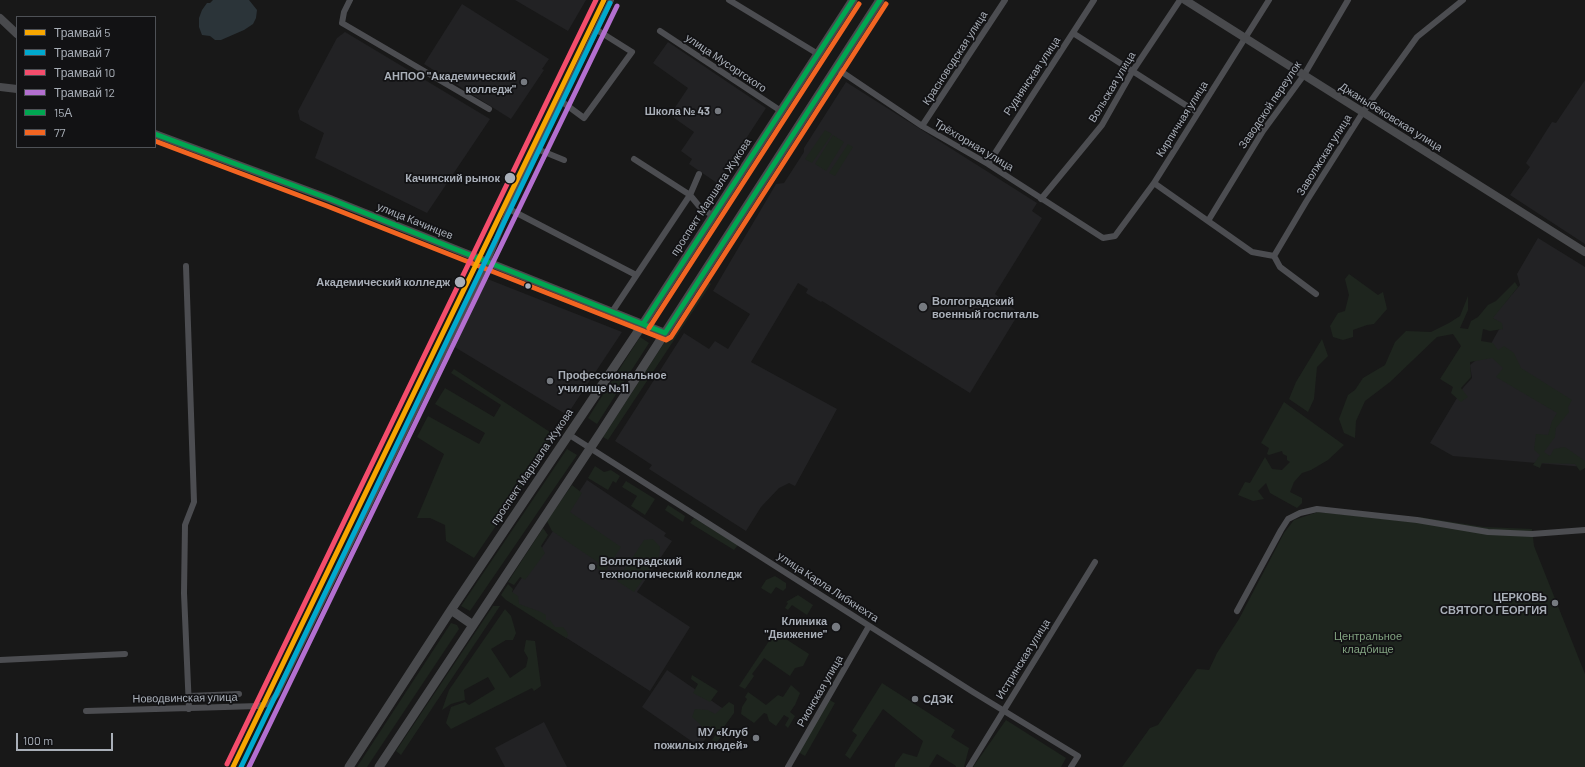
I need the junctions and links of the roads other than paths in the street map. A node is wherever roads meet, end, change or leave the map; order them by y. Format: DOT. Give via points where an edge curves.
graph roads {
  1 [pos="350,0"];
  2 [pos="611,0"];
  3 [pos="729,0"];
  4 [pos="853,0"];
  5 [pos="880,0"];
  6 [pos="1005,0"];
  7 [pos="1094,0"];
  8 [pos="1180,0"];
  9 [pos="1185,0"];
  10 [pos="1269,0"];
  11 [pos="1348,0"];
  12 [pos="1463,0"];
  13 [pos="0,18"];
  14 [pos="597,30"];
  15 [pos="660,31"];
  16 [pos="16,33"];
  17 [pos="1073,33"];
  18 [pos="1245,38"];
  19 [pos="818,54"];
  20 [pos="836,68"];
  21 [pos="1132,72"];
  22 [pos="1304,75"];
  23 [pos="0,87"];
  24 [pos="16,89"];
  25 [pos="561,101"];
  26 [pos="490,109"];
  27 [pos="781,111"];
  28 [pos="1363,112"];
  29 [pos="1198,113"];
  30 [pos="922,126"];
  31 [pos="156,134"];
  32 [pos="537,149"];
  33 [pos="634,159"];
  34 [pos="564,160"];
  35 [pos="988,164"];
  36 [pos="699,174"];
  37 [pos="1154,183"];
  38 [pos="690,195"];
  39 [pos="1041,199"];
  40 [pos="509,209"];
  41 [pos="713,216"];
  42 [pos="1208,221"];
  43 [pos="1103,238"];
  44 [pos="1585,252"];
  45 [pos="1274,256"];
  46 [pos="487,263"];
  47 [pos="186,266"];
  48 [pos="636,274"];
  49 [pos="1316,294"];
  50 [pos="612,312"];
  51 [pos="642,324"];
  52 [pos="665,333"];
  53 [pos="568,434"];
  54 [pos="590,448"];
  55 [pos="1585,530"];
  56 [pos="1095,562"];
  57 [pos="451,610"];
  58 [pos="1237,611"];
  59 [pos="472,625"];
  60 [pos="870,626"];
  61 [pos="125,654"];
  62 [pos="0,660"];
  63 [pos="239,694"];
  64 [pos="188,696"];
  65 [pos="189,709"];
  66 [pos="1003,709"];
  67 [pos="86,711"];
  68 [pos="350,767"];
  69 [pos="379,767"];
  70 [pos="788,767"];
  71 [pos="969,767"];
  72 [pos="1071,767"];
  1 -- 26 [label="street" via="342,23"];
  2 -- 14 [label="street, Новодвинская улица"];
  3 -- 19 [label="street"];
  4 -- 19 [label="highway, проспект Маршала Жукова"];
  5 -- 20 [label="highway"];
  6 -- 30 [label="street, Красноводская улица"];
  7 -- 17 [label="street, Руднянская улица"];
  8 -- 21 [label="street, Вольская улица"];
  9 -- 18 [label="main road, Джаныбековская улица"];
  10 -- 18 [label="street, Кирпичная улица"];
  11 -- 22 [label="street, Заводской переулок"];
  12 -- 28 [label="street, Заволжская улица" via="1417,37"];
  13 -- 16 [label="main road"];
  14 -- 25 [label="street, Новодвинская улица"];
  14 -- 25 [label="street" via="632,52 584,118"];
  15 -- 27 [label="street, улица Мусоргского"];
  17 -- 21 [label="street"];
  17 -- 35 [label="street, Руднянская улица"];
  18 -- 22 [label="main road, Джаныбековская улица"];
  18 -- 29 [label="street, Кирпичная улица"];
  19 -- 27 [label="highway, проспект Маршала Жукова"];
  20 -- 30 [label="street, Трёхгорная улица"];
  20 -- 52 [label="highway"];
  21 -- 29 [label="street"];
  21 -- 39 [label="street, Вольская улица" via="1102,125"];
  22 -- 28 [label="main road, Джаныбековская улица"];
  22 -- 42 [label="street, Заводской переулок" via="1263,130"];
  23 -- 24 [label="main road"];
  25 -- 32 [label="street, Новодвинская улица"];
  27 -- 41 [label="highway, проспект Маршала Жукова"];
  28 -- 44 [label="main road, Джаныбековская улица"];
  28 -- 45 [label="street, Заволжская улица"];
  29 -- 37 [label="street, Кирпичная улица"];
  30 -- 35 [label="street, Трёхгорная улица"];
  31 -- 46 [label="main road, улица Качинцев" via="330,198"];
  32 -- 34 [label="street"];
  32 -- 40 [label="street, Новодвинская улица"];
  33 -- 38 [label="street"];
  35 -- 39 [label="street, Трёхгорная улица"];
  36 -- 38 [label="street"];
  37 -- 42 [label="street"];
  37 -- 43 [label="street, Кирпичная улица" via="1115,236"];
  38 -- 41 [label="street" via="699,206"];
  38 -- 48 [label="street"];
  39 -- 43 [label="street, Трёхгорная улица"];
  40 -- 46 [label="street, Новодвинская улица"];
  40 -- 48 [label="street"];
  41 -- 51 [label="highway, проспект Маршала Жукова"];
  42 -- 45 [label="street" via="1252,252"];
  45 -- 49 [label="street" via="1280,268"];
  46 -- 50 [label="main road, улица Качинцев"];
  46 -- 65 [label="street, Новодвинская улица" via="277,694 270,703 259,706"];
  47 -- 64 [label="street" via="194,502 185,525 184,593"];
  48 -- 50 [label="street"];
  50 -- 51 [label="main road, улица Качинцев"];
  51 -- 52 [label="main road, улица Качинцев"];
  51 -- 53 [label="highway, проспект Маршала Жукова"];
  52 -- 54 [label="highway"];
  53 -- 54 [label="street, улица Карла Либкнехта"];
  53 -- 57 [label="highway, проспект Маршала Жукова"];
  54 -- 59 [label="highway"];
  54 -- 60 [label="street, улица Карла Либкнехта"];
  55 -- 58 [label="street" via="1532,534 1488,532 1417,520 1317,509 1288,519"];
  56 -- 66 [label="street, Истринская улица"];
  57 -- 59 [label="highway"];
  57 -- 68 [label="highway, проспект Маршала Жукова"];
  59 -- 69 [label="highway"];
  60 -- 66 [label="street, улица Карла Либкнехта"];
  60 -- 70 [label="street, Рионская улица"];
  61 -- 62 [label="street"];
  63 -- 64 [label="street"];
  64 -- 65 [label="street"];
  65 -- 67 [label="street, Новодвинская улица"];
  66 -- 71 [label="street, Истринская улица"];
  66 -- 72 [label="street, улица Карла Либкнехта" via="1078,756"];
}
